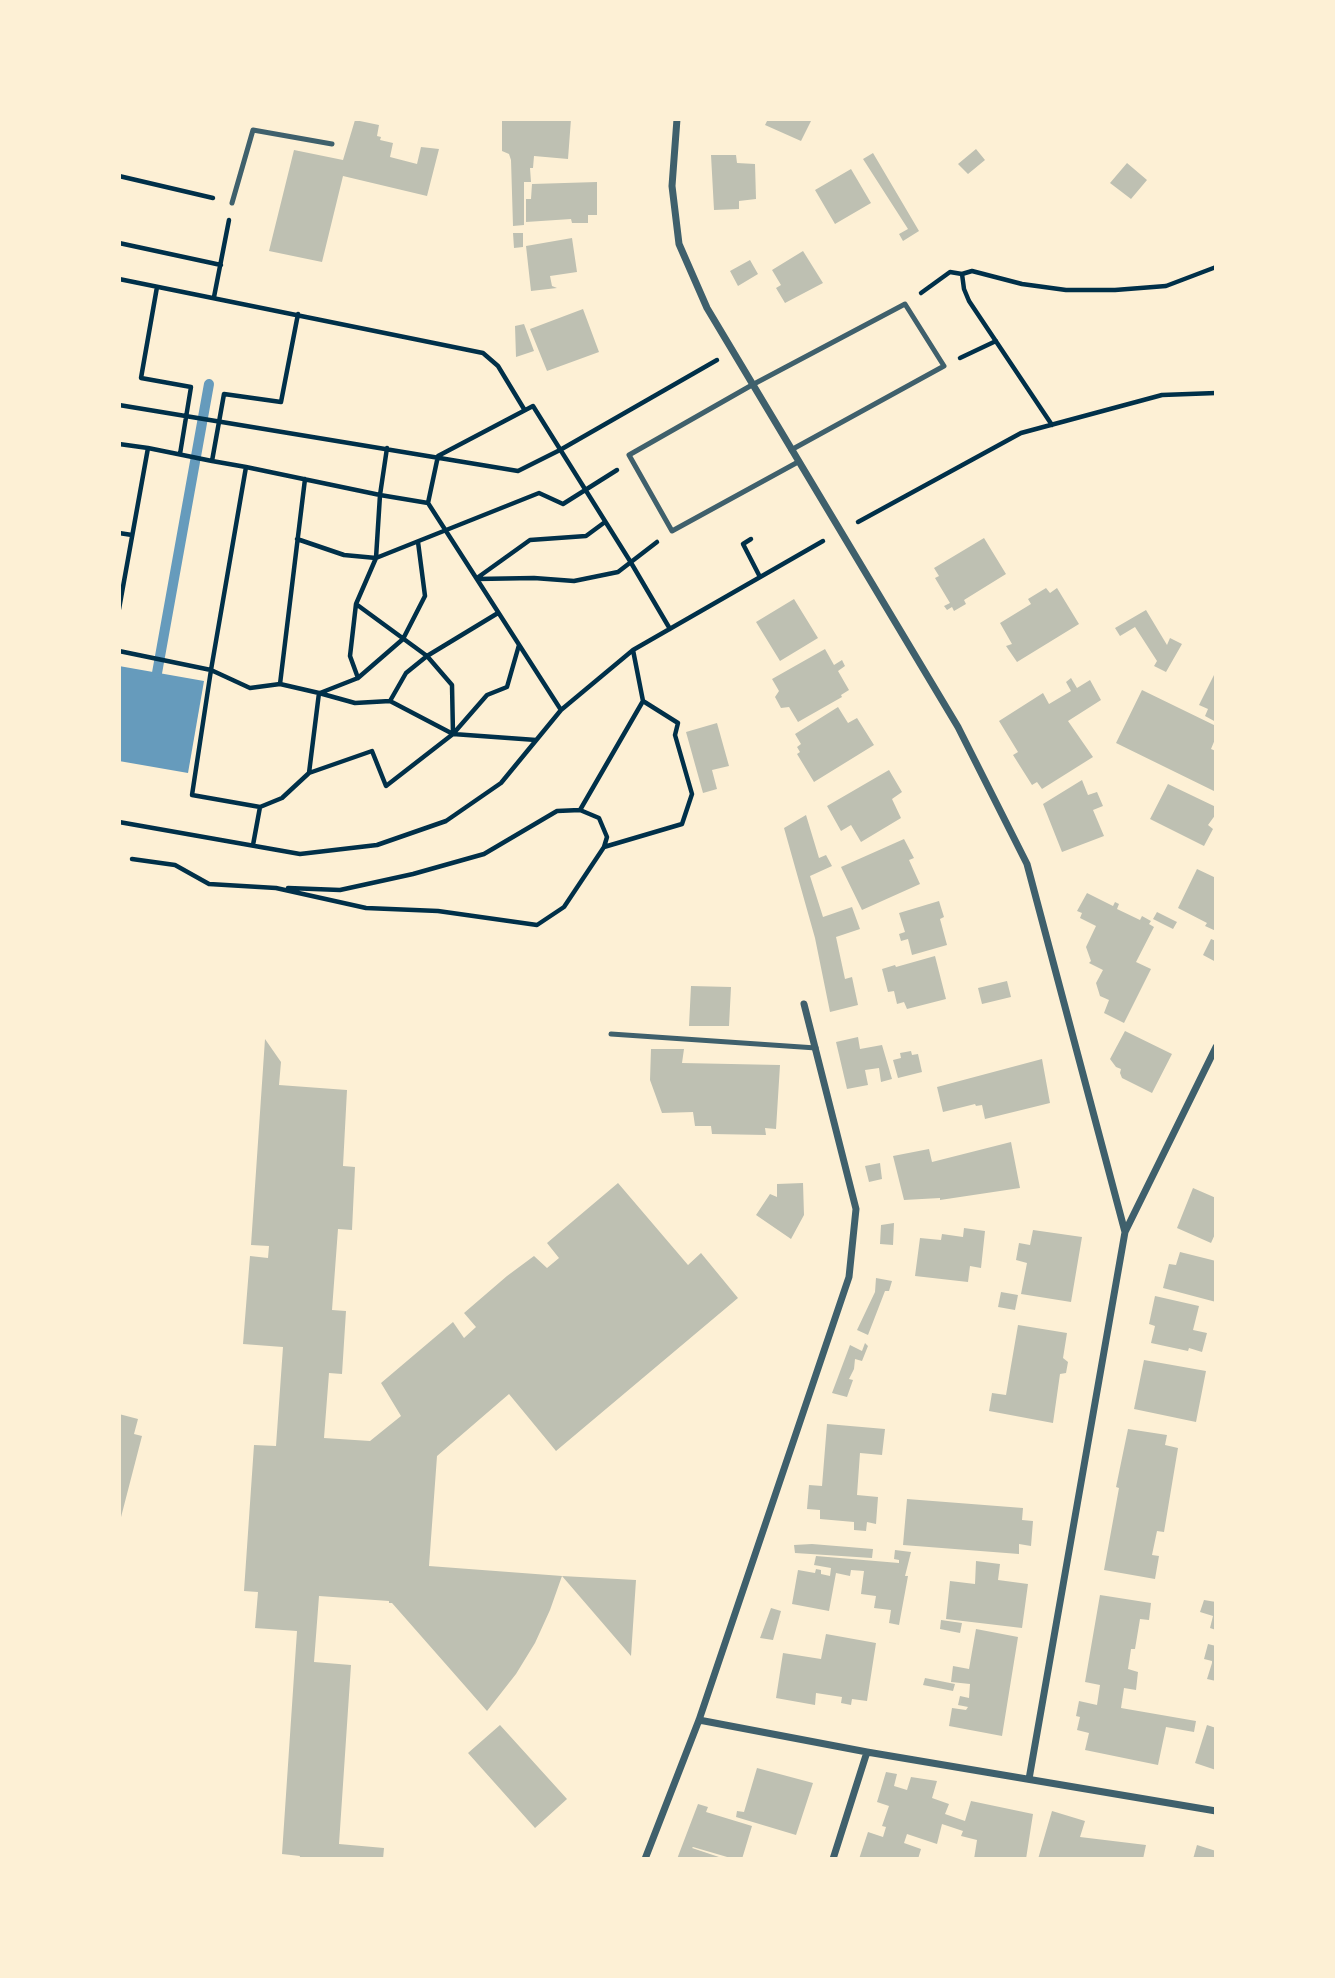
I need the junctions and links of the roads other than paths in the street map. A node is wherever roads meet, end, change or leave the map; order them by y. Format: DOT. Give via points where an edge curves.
graph roads {
  1 [pos="677,119"];
  2 [pos="332,144"];
  3 [pos="232,203"];
  4 [pos="752,385"];
  5 [pos="791,450"];
  6 [pos="798,462"];
  7 [pos="804,1004"];
  8 [pos="611,1034"];
  9 [pos="1216,1047"];
  10 [pos="816,1048"];
  11 [pos="1125,1232"];
  12 [pos="699,1720"];
  13 [pos="867,1752"];
  14 [pos="1029,1779"];
  15 [pos="1216,1811"];
  16 [pos="645,1859"];
  17 [pos="833,1859"];
  1 -- 4 [label="street" via="672,186 679,244 707,308"];
  2 -- 3 [label="lane" via="253,131"];
  4 -- 5 [label="street"];
  4 -- 5 [label="lane" via="905,304 944,366"];
  4 -- 6 [label="lane" via="629,455 672,531"];
  5 -- 6 [label="street"];
  6 -- 11 [label="street" via="958,727 1027,864"];
  7 -- 10 [label="street"];
  8 -- 10 [label="lane"];
  9 -- 11 [label="street"];
  10 -- 12 [label="street" via="856,1209 849,1277"];
  11 -- 14 [label="street"];
  12 -- 13 [label="street"];
  12 -- 16 [label="street"];
  13 -- 14 [label="street"];
  13 -- 17 [label="street"];
  14 -- 15 [label="street"];
}
